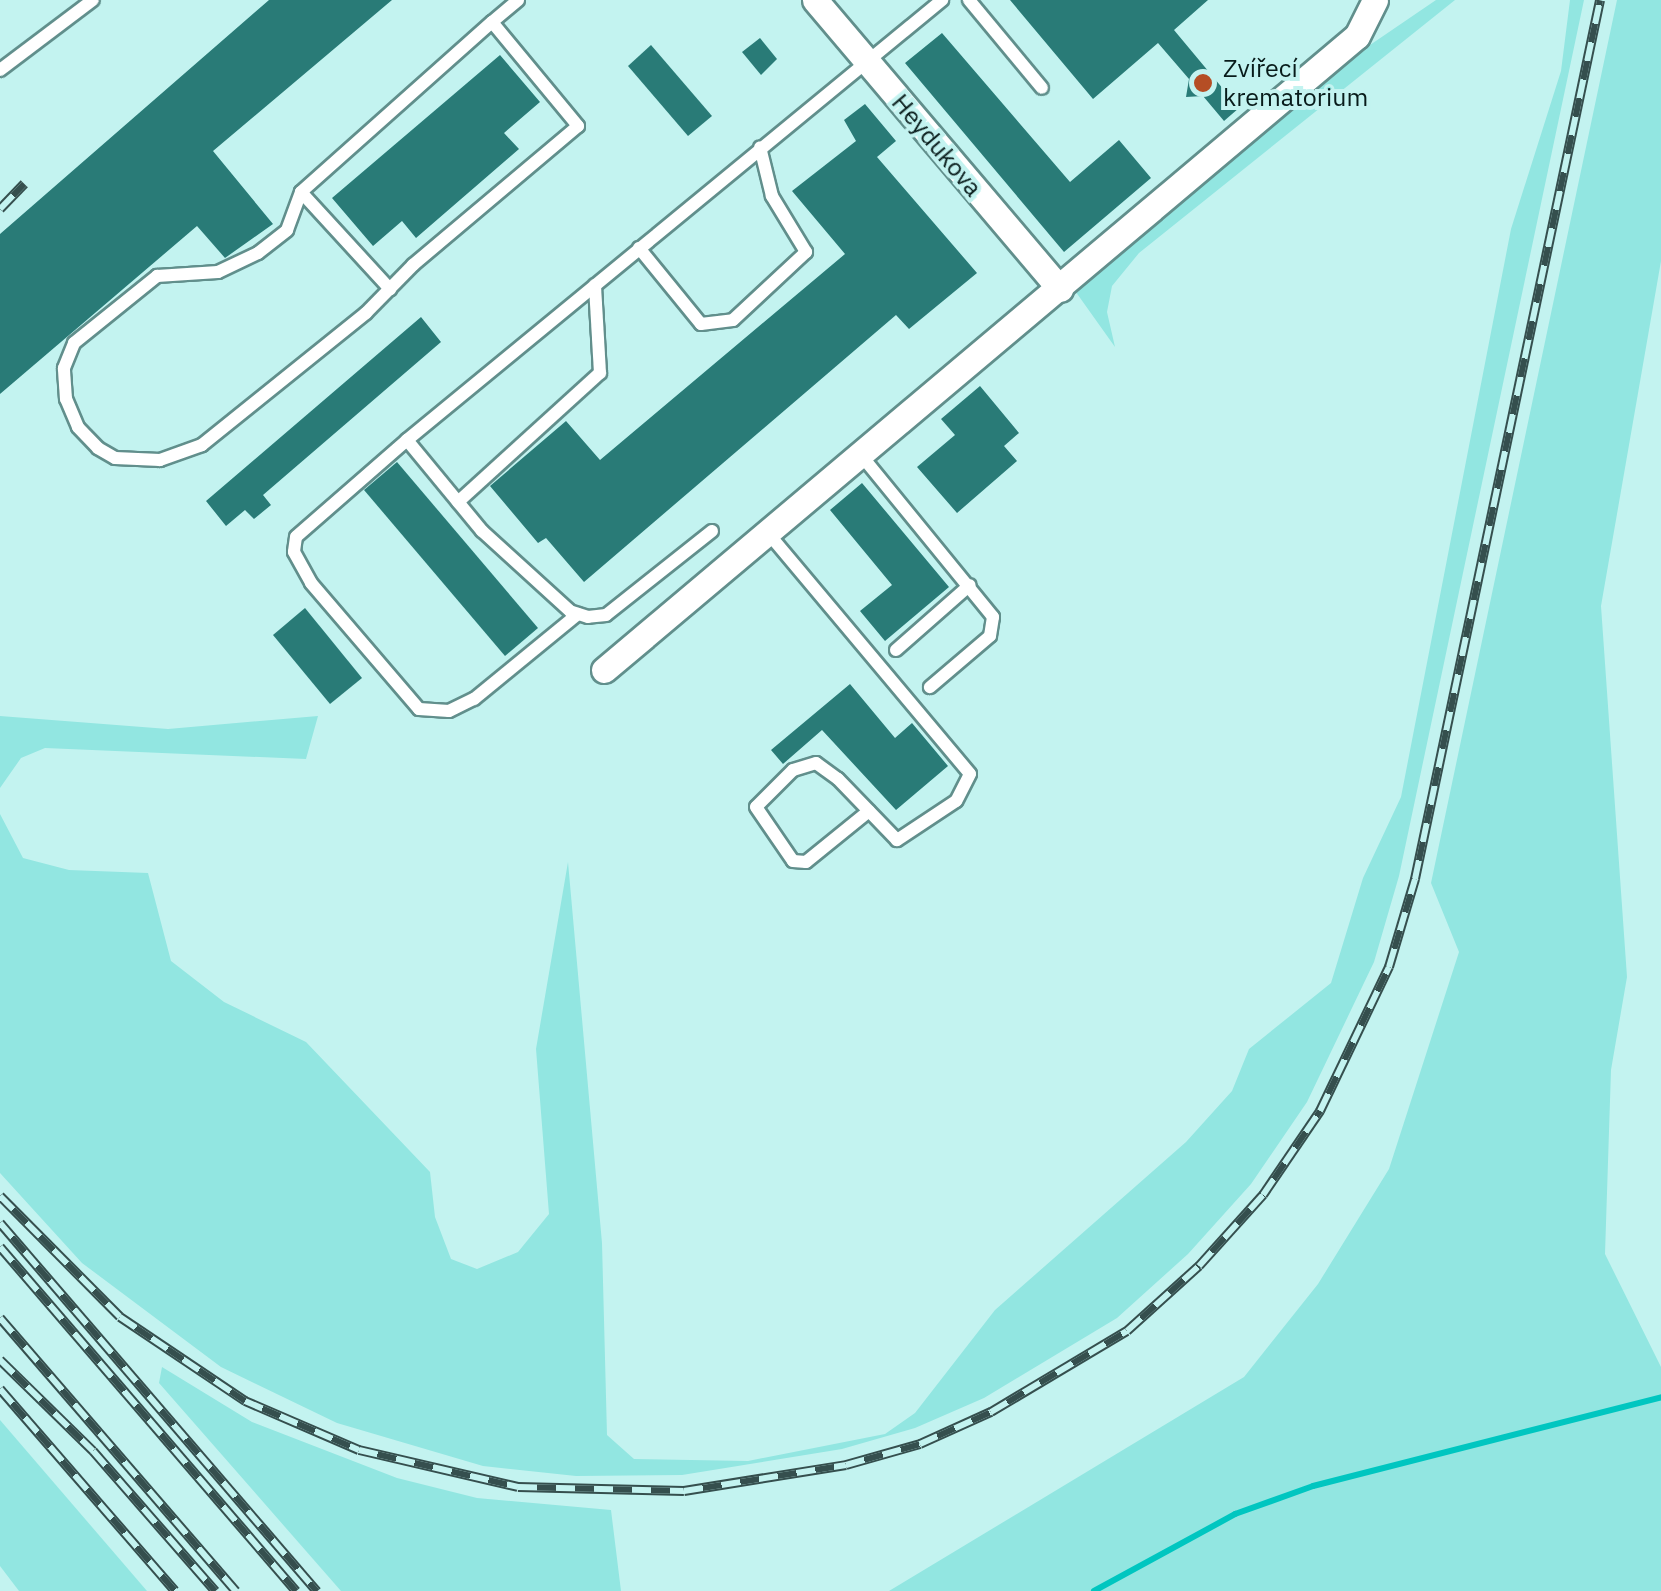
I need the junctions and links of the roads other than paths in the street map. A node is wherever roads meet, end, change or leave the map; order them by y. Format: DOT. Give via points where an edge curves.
graph roads {
  1 [pos="93,0"];
  2 [pos="518,0"];
  3 [pos="815,0"];
  4 [pos="942,0"];
  5 [pos="968,0"];
  6 [pos="1375,0"];
  7 [pos="492,22"];
  8 [pos="869,64"];
  9 [pos="0,70"];
  10 [pos="1042,88"];
  11 [pos="760,148"];
  12 [pos="301,192"];
  13 [pos="639,248"];
  14 [pos="595,284"];
  15 [pos="390,289"];
  16 [pos="1060,289"];
  17 [pos="407,440"];
  18 [pos="861,455"];
  19 [pos="458,502"];
  20 [pos="712,531"];
  21 [pos="768,533"];
  22 [pos="970,585"];
  23 [pos="578,614"];
  24 [pos="896,650"];
  25 [pos="604,670"];
  26 [pos="930,687"];
  27 [pos="869,811"];
  1 -- 9 [label="lane"];
  2 -- 7 [label="lane"];
  3 -- 8 [label="street, Heydukova"];
  4 -- 8 [label="lane"];
  5 -- 10 [label="lane"];
  6 -- 16 [label="street" via="1357,36"];
  7 -- 12 [label="lane"];
  7 -- 15 [label="lane" via="578,126"];
  8 -- 11 [label="lane"];
  8 -- 16 [label="street, Heydukova"];
  11 -- 13 [label="lane"];
  11 -- 13 [label="lane" via="772,196 806,252 733,320 701,324"];
  12 -- 15 [label="lane"];
  12 -- 15 [label="lane" via="287,230 258,252 218,272 157,276 74,344 64,368 66,399 78,427 115,458 160,460 202,445"];
  13 -- 14 [label="lane"];
  14 -- 17 [label="lane"];
  14 -- 19 [label="lane" via="600,373"];
  16 -- 18 [label="street"];
  17 -- 19 [label="lane"];
  17 -- 23 [label="lane" via="296,537 294,552 311,584 418,709 449,711 474,699"];
  18 -- 21 [label="street"];
  18 -- 22 [label="lane"];
  19 -- 23 [label="lane"];
  20 -- 23 [label="lane" via="606,615"];
  21 -- 25 [label="street"];
  21 -- 27 [label="lane" via="970,774 969,788 956,801 898,840"];
  22 -- 24 [label="lane"];
  22 -- 26 [label="lane" via="993,617 990,636"];
  27 -- 27 [label="lane" via="816,763 793,770 756,807 760,822 793,860 806,862"];
}
